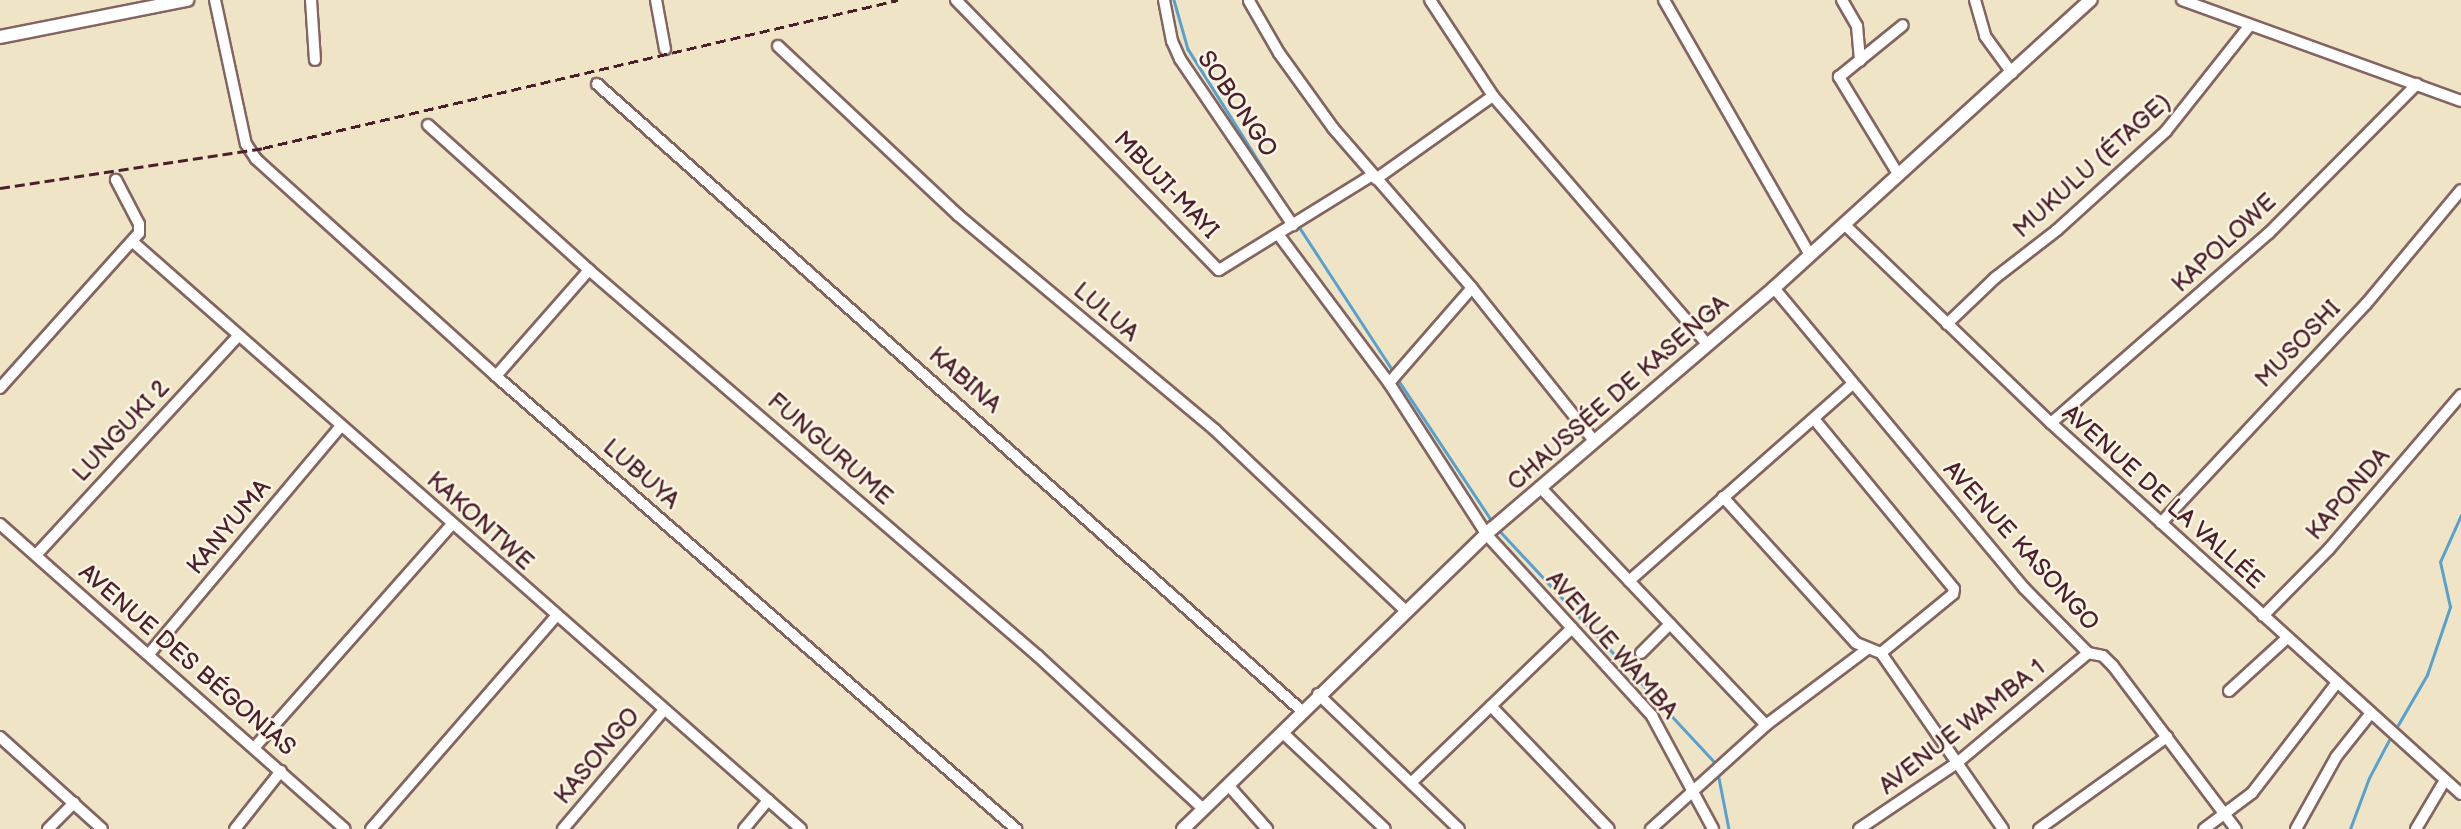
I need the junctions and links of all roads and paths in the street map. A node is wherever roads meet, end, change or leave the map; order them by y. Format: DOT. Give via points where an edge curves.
graph roads {
  1 [pos="187,0"];
  2 [pos="215,0"];
  3 [pos="311,0"];
  4 [pos="656,0"];
  5 [pos="956,0"];
  6 [pos="1164,0"];
  7 [pos="1430,0"];
  8 [pos="1664,0"];
  9 [pos="1842,0"];
  10 [pos="1975,0"];
  11 [pos="2091,0"];
  12 [pos="2182,0"];
  13 [pos="1249,1"];
  14 [pos="1903,24"];
  15 [pos="2250,25"];
  16 [pos="0,37"];
  17 [pos="778,46"];
  18 [pos="665,49"];
  19 [pos="315,60"];
  20 [pos="1860,61"];
  21 [pos="2012,73"];
  22 [pos="597,83"];
  23 [pos="2417,84"];
  24 [pos="1493,96"];
  25 [pos="2461,101"];
  26 [pos="428,125"];
  27 [pos="1898,174"];
  28 [pos="1374,177"];
  29 [pos="116,180"];
  30 [pos="2461,190"];
  31 [pos="1844,224"];
  32 [pos="1293,225"];
  33 [pos="1278,234"];
  34 [pos="133,242"];
  35 [pos="1810,255"];
  36 [pos="589,270"];
  37 [pos="1472,288"];
  38 [pos="1774,288"];
  39 [pos="1947,324"];
  40 [pos="238,337"];
  41 [pos="1707,344"];
  42 [pos="496,376"];
  43 [pos="1389,383"];
  44 [pos="1851,385"];
  45 [pos="0,388"];
  46 [pos="2461,395"];
  47 [pos="1814,419"];
  48 [pos="2051,424"];
  49 [pos="341,426"];
  50 [pos="1594,441"];
  51 [pos="1540,486"];
  52 [pos="1723,496"];
  53 [pos="2161,523"];
  54 [pos="452,524"];
  55 [pos="1,527"];
  56 [pos="1493,529"];
  57 [pos="36,555"];
  58 [pos="1629,582"];
  59 [pos="1406,611"];
  60 [pos="2263,616"];
  61 [pos="555,617"];
  62 [pos="1670,624"];
  63 [pos="1572,628"];
  64 [pos="2287,638"];
  65 [pos="1866,650"];
  66 [pos="1641,653"];
  67 [pos="1881,653"];
  68 [pos="2088,653"];
  69 [pos="149,654"];
  70 [pos="2336,684"];
  71 [pos="2229,691"];
  72 [pos="1318,694"];
  73 [pos="1491,706"];
  74 [pos="663,711"];
  75 [pos="1302,711"];
  76 [pos="2371,713"];
  77 [pos="1766,725"];
  78 [pos="1282,732"];
  79 [pos="0,737"];
  80 [pos="2167,737"];
  81 [pos="254,748"];
  82 [pos="1957,764"];
  83 [pos="281,771"];
  84 [pos="2445,780"];
  85 [pos="1412,782"];
  86 [pos="1228,785"];
  87 [pos="1693,788"];
  88 [pos="2461,794"];
  89 [pos="768,800"];
  90 [pos="74,803"];
  91 [pos="1203,809"];
  92 [pos="2225,815"];
  93 [pos="48,829"];
  94 [pos="102,829"];
  95 [pos="235,829"];
  96 [pos="345,829"];
  97 [pos="371,829"];
  98 [pos="563,829"];
  99 [pos="744,829"];
  100 [pos="801,829"];
  101 [pos="1016,829"];
  102 [pos="1183,829"];
  103 [pos="1267,829"];
  104 [pos="1385,829"];
  105 [pos="1459,829"];
  106 [pos="1609,829"];
  107 [pos="1651,829"];
  108 [pos="1713,829"];
  109 [pos="1859,829"];
  110 [pos="2003,829"];
  111 [pos="2039,829"];
  112 [pos="2204,829"];
  113 [pos="2236,829"];
  114 [pos="2296,829"];
  115 [pos="2416,829"];
  1 -- 16 [label="main road"];
  2 -- 42 [label="street, LUBUYA" via="246,144 256,159"];
  3 -- 19 [label="street"];
  4 -- 18 [label="street"];
  5 -- 33 [label="street, MBUJI-MAYI" via="1216,268 1226,269"];
  6 -- 32 [label="street, SOBONGO" via="1180,59"];
  7 -- 24 [label="street"];
  8 -- 35 [label="street"];
  9 -- 20 [label="street" via="1857,26"];
  10 -- 21 [label="street" via="1985,36"];
  11 -- 21 [label="main road, CHAUSSÉE DE KASENGA"];
  12 -- 15 [label="street"];
  13 -- 28 [label="street" via="1300,84"];
  14 -- 20 [label="street"];
  15 -- 23 [label="street"];
  15 -- 39 [label="street, MUKULU (ÉTAGE)" via="2166,131"];
  17 -- 59 [label="street, LULUA" via="958,215 1215,430"];
  20 -- 27 [label="street" via="1843,70 1839,79"];
  21 -- 27 [label="main road, CHAUSSÉE DE KASENGA"];
  22 -- 75 [label="street, KABINA"];
  23 -- 25 [label="street"];
  23 -- 48 [label="street, KAPOLOWE" via="2269,233"];
  24 -- 28 [label="street, MBUJI-MAYI"];
  24 -- 41 [label="street"];
  26 -- 36 [label="street, FUNGURUME"];
  27 -- 31 [label="main road, CHAUSSÉE DE KASENGA"];
  28 -- 32 [label="street, MBUJI-MAYI"];
  28 -- 37 [label="street"];
  29 -- 34 [label="street" via="140,227"];
  30 -- 53 [label="street, MUSOSHI" via="2367,304"];
  31 -- 35 [label="main road, CHAUSSÉE DE KASENGA"];
  31 -- 39 [label="street, AVENUE DE LA VALLÉE"];
  32 -- 33 [label="street, MBUJI-MAYI"];
  33 -- 43 [label="street, AVENUE WAMBA"];
  34 -- 40 [label="street, KAKONTWE"];
  34 -- 45 [label="street"];
  35 -- 38 [label="main road, CHAUSSÉE DE KASENGA"];
  36 -- 42 [label="street"];
  36 -- 91 [label="street, FUNGURUME" via="1038,656"];
  37 -- 43 [label="street"];
  37 -- 50 [label="street"];
  38 -- 41 [label="main road, CHAUSSÉE DE KASENGA"];
  38 -- 44 [label="street, AVENUE KASONGO" via="1808,324"];
  39 -- 48 [label="street, AVENUE DE LA VALLÉE"];
  40 -- 49 [label="street, KAKONTWE"];
  40 -- 57 [label="street, LUNGUKI 2"];
  41 -- 50 [label="main road, CHAUSSÉE DE KASENGA"];
  42 -- 101 [label="street, LUBUYA"];
  43 -- 56 [label="street, AVENUE WAMBA"];
  44 -- 47 [label="street"];
  44 -- 68 [label="street, AVENUE KASONGO" via="2024,588"];
  46 -- 60 [label="street, KAPONDA" via="2329,549"];
  47 -- 52 [label="street"];
  47 -- 67 [label="street" via="1954,590"];
  48 -- 53 [label="street, AVENUE DE LA VALLÉE"];
  49 -- 54 [label="street, KAKONTWE"];
  49 -- 69 [label="street, KANYUMA"];
  50 -- 51 [label="main road, CHAUSSÉE DE KASENGA"];
  51 -- 56 [label="main road, CHAUSSÉE DE KASENGA"];
  51 -- 58 [label="street"];
  52 -- 58 [label="street"];
  52 -- 65 [label="street"];
  53 -- 60 [label="street, AVENUE DE LA VALLÉE"];
  54 -- 61 [label="street, KAKONTWE"];
  54 -- 81 [label="street"];
  55 -- 57 [label="street, AVENUE DES BÉGONIAS"];
  56 -- 59 [label="main road, CHAUSSÉE DE KASENGA"];
  56 -- 63 [label="street, AVENUE WAMBA"];
  57 -- 69 [label="street, AVENUE DES BÉGONIAS"];
  58 -- 62 [label="street"];
  59 -- 72 [label="main road, CHAUSSÉE DE KASENGA"];
  60 -- 64 [label="street, AVENUE DE LA VALLÉE"];
  61 -- 74 [label="street, KAKONTWE"];
  61 -- 97 [label="street"];
  62 -- 66 [label="street"];
  62 -- 77 [label="street"];
  63 -- 73 [label="street"];
  63 -- 87 [label="street, AVENUE WAMBA" via="1652,716"];
  64 -- 70 [label="street, AVENUE DE LA VALLÉE"];
  64 -- 71 [label="street"];
  65 -- 67 [label="street"];
  65 -- 77 [label="street"];
  67 -- 82 [label="street"];
  68 -- 80 [label="street, AVENUE KASONGO" via="2103,656 2113,666"];
  68 -- 82 [label="street, AVENUE WAMBA 1"];
  69 -- 81 [label="street, AVENUE DES BÉGONIAS"];
  70 -- 76 [label="street, AVENUE DE LA VALLÉE"];
  70 -- 92 [label="street" via="2262,783"];
  72 -- 75 [label="main road, CHAUSSÉE DE KASENGA"];
  72 -- 85 [label="street"];
  73 -- 85 [label="street"];
  73 -- 106 [label="street"];
  74 -- 89 [label="street, KAKONTWE"];
  74 -- 98 [label="street, KASONGO"];
  75 -- 78 [label="main road, CHAUSSÉE DE KASENGA"];
  76 -- 84 [label="street, AVENUE DE LA VALLÉE"];
  76 -- 114 [label="street" via="2336,757"];
  77 -- 87 [label="street"];
  78 -- 86 [label="main road, CHAUSSÉE DE KASENGA"];
  78 -- 104 [label="street"];
  79 -- 90 [label="street"];
  80 -- 92 [label="street, AVENUE KASONGO"];
  80 -- 111 [label="street"];
  81 -- 83 [label="street, AVENUE DES BÉGONIAS"];
  82 -- 109 [label="street, AVENUE WAMBA 1"];
  82 -- 110 [label="street"];
  83 -- 95 [label="street"];
  83 -- 96 [label="street, AVENUE DES BÉGONIAS"];
  84 -- 88 [label="street, AVENUE DE LA VALLÉE"];
  84 -- 115 [label="street"];
  85 -- 105 [label="street"];
  86 -- 91 [label="main road, CHAUSSÉE DE KASENGA"];
  86 -- 103 [label="street"];
  87 -- 107 [label="street"];
  87 -- 108 [label="street, AVENUE WAMBA"];
  89 -- 99 [label="street"];
  89 -- 100 [label="street, KAKONTWE"];
  90 -- 93 [label="street"];
  90 -- 94 [label="street"];
  91 -- 102 [label="main road, CHAUSSÉE DE KASENGA"];
  92 -- 112 [label="street"];
  92 -- 113 [label="street, AVENUE KASONGO"];
}
